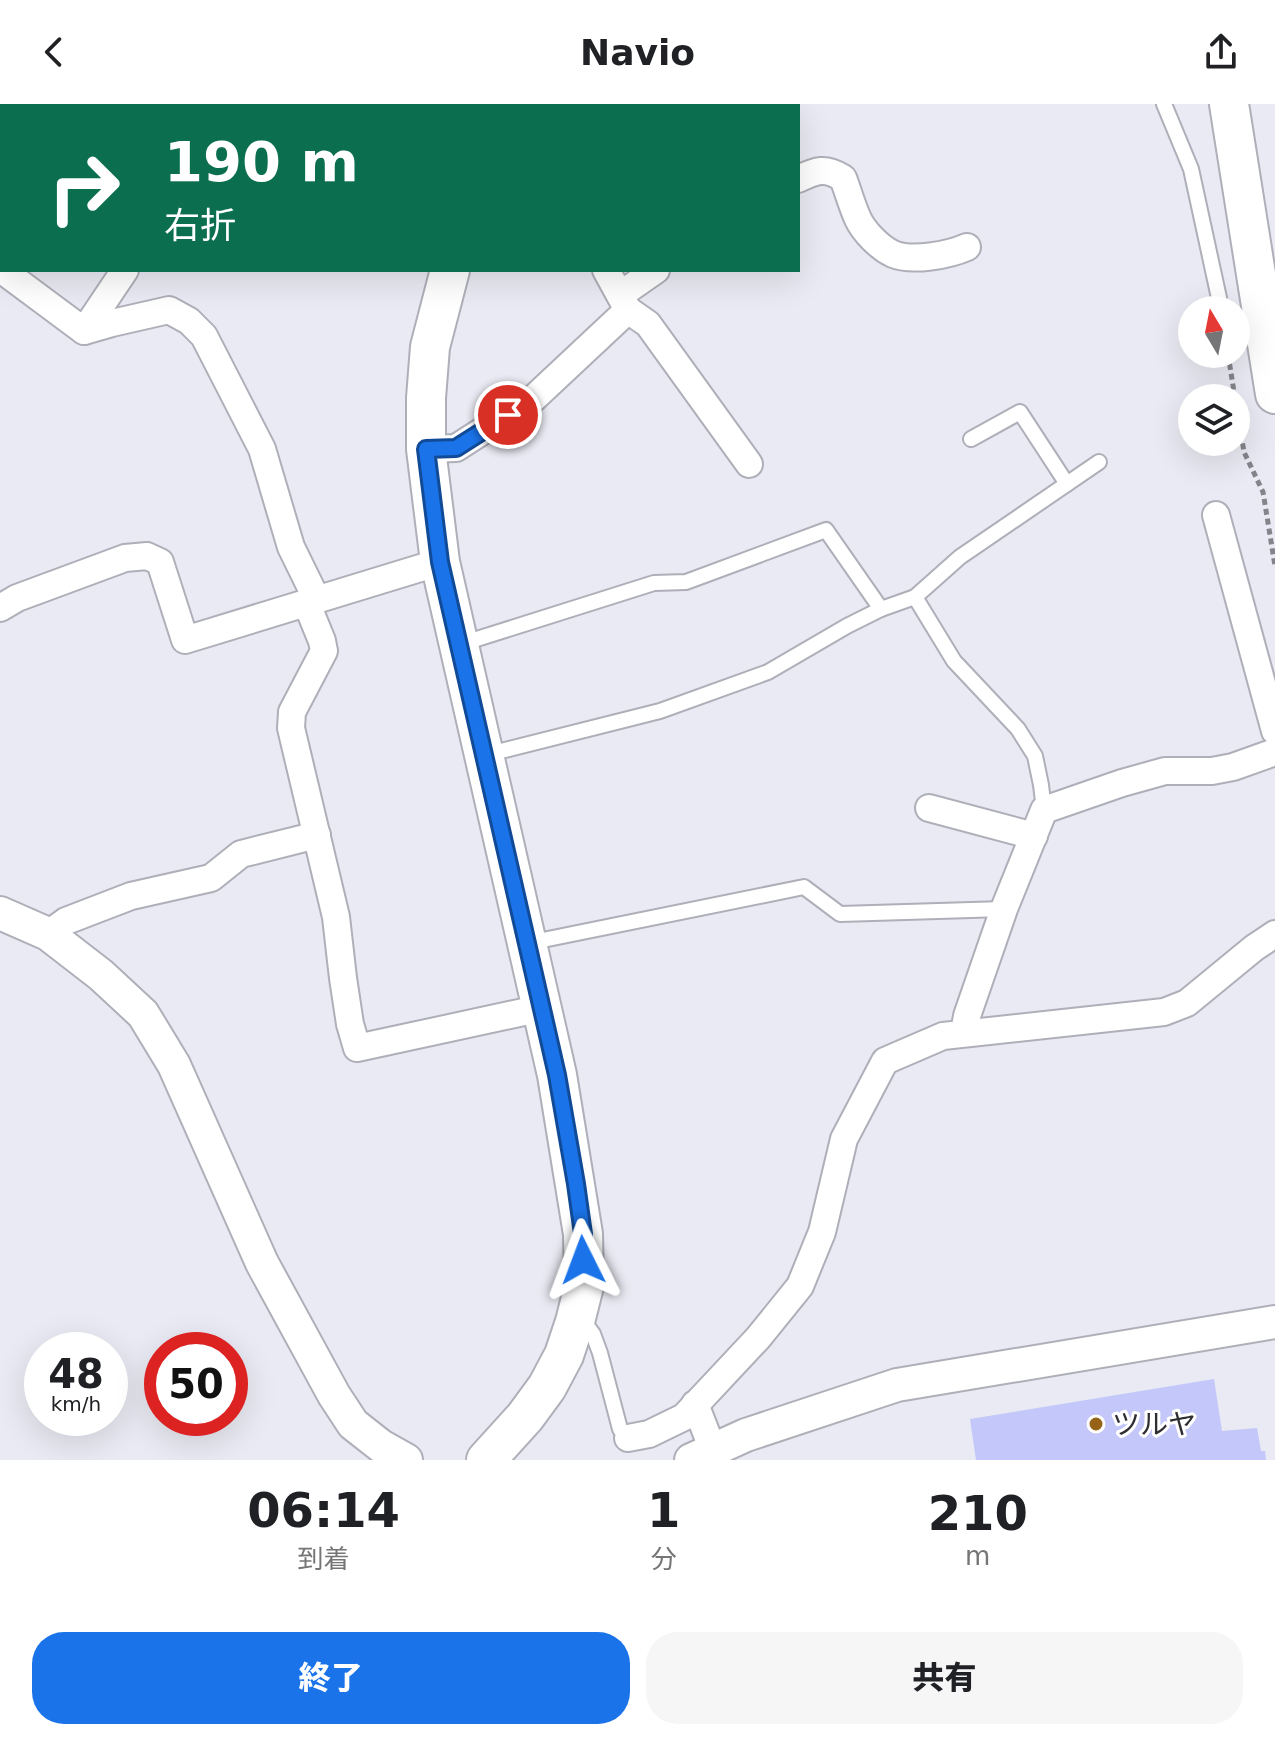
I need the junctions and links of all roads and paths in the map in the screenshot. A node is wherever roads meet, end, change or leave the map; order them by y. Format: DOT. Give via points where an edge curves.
graph roads {
  1 [pos="1164,104"];
  2 [pos="1229,104"];
  3 [pos="800,178"];
  4 [pos="967,247"];
  5 [pos="5,272"];
  6 [pos="124,272"];
  7 [pos="449,272"];
  8 [pos="607,272"];
  9 [pos="654,272"];
  10 [pos="1219,296"];
  11 [pos="624,302"];
  12 [pos="84,331"];
  13 [pos="1275,394"];
  14 [pos="971,439"];
  15 [pos="426,449"];
  16 [pos="1246,456"];
  17 [pos="1099,462"];
  18 [pos="749,464"];
  19 [pos="1067,484"];
  20 [pos="1216,515"];
  21 [pos="440,562"];
  22 [pos="1275,566"];
  23 [pos="915,597"];
  24 [pos="312,602"];
  25 [pos="0,608"];
  26 [pos="881,609"];
  27 [pos="459,645"];
  28 [pos="1275,731"];
  29 [pos="1275,752"];
  30 [pos="484,755"];
  31 [pos="929,808"];
  32 [pos="1044,810"];
  33 [pos="317,835"];
  34 [pos="1034,836"];
  35 [pos="1004,909"];
  36 [pos="0,913"];
  37 [pos="48,934"];
  38 [pos="1275,934"];
  39 [pos="527,943"];
  40 [pos="542,1008"];
  41 [pos="964,1033"];
  42 [pos="577,1313"];
  43 [pos="1275,1322"];
  44 [pos="695,1404"];
  45 [pos="628,1438"];
  46 [pos="702,1455"];
  47 [pos="406,1460"];
  48 [pos="486,1460"];
  1 -- 10 [label="lane" via="1191,169"];
  2 -- 13 [label="main road"];
  3 -- 4 [label="street" via="830,170 843,178 859,221 895,255 920,257"];
  5 -- 12 [label="street"];
  6 -- 12 [label="street"];
  7 -- 15 [label="main road" via="430,347"];
  8 -- 11 [label="street"];
  9 -- 11 [label="street"];
  11 -- 15 [label="street" via="534,398 456,448"];
  11 -- 18 [label="street" via="648,324"];
  12 -- 24 [label="street" via="169,310 204,336 262,449"];
  14 -- 19 [label="lane" via="1020,412"];
  15 -- 21 [label="main road"];
  16 -- 22 [label="path" via="1263,492"];
  17 -- 19 [label="lane"];
  19 -- 23 [label="lane" via="960,557"];
  20 -- 28 [label="street"];
  21 -- 24 [label="street"];
  21 -- 27 [label="main road"];
  23 -- 26 [label="lane"];
  23 -- 32 [label="lane" via="954,661 1018,729 1035,756"];
  24 -- 25 [label="street" via="185,640 160,562 147,556 125,558"];
  24 -- 33 [label="street" via="324,651 292,712 291,728"];
  26 -- 27 [label="lane" via="826,530 686,582 654,583"];
  26 -- 30 [label="lane" via="768,672 660,711"];
  27 -- 30 [label="main road"];
  29 -- 32 [label="street" via="1212,771 1165,771"];
  30 -- 39 [label="main road"];
  31 -- 34 [label="street"];
  32 -- 34 [label="street"];
  33 -- 37 [label="street" via="241,854 211,878 131,896 66,921"];
  33 -- 40 [label="street" via="357,1048"];
  34 -- 35 [label="street"];
  35 -- 39 [label="lane" via="840,914 804,887"];
  35 -- 41 [label="street"];
  36 -- 37 [label="street"];
  37 -- 47 [label="street" via="143,1014 174,1065 262,1263 334,1395 353,1424"];
  38 -- 41 [label="street" via="1187,1003 1164,1012"];
  39 -- 40 [label="main road"];
  40 -- 42 [label="main road" via="583,1234 584,1286"];
  41 -- 44 [label="street" via="943,1036 885,1061 844,1139 822,1232 800,1286"];
  42 -- 45 [label="lane" via="593,1334 620,1429"];
  42 -- 48 [label="main road" via="547,1387"];
  43 -- 46 [label="street" via="897,1385"];
  44 -- 45 [label="street" via="684,1417"];
  44 -- 46 [label="street"];
}
